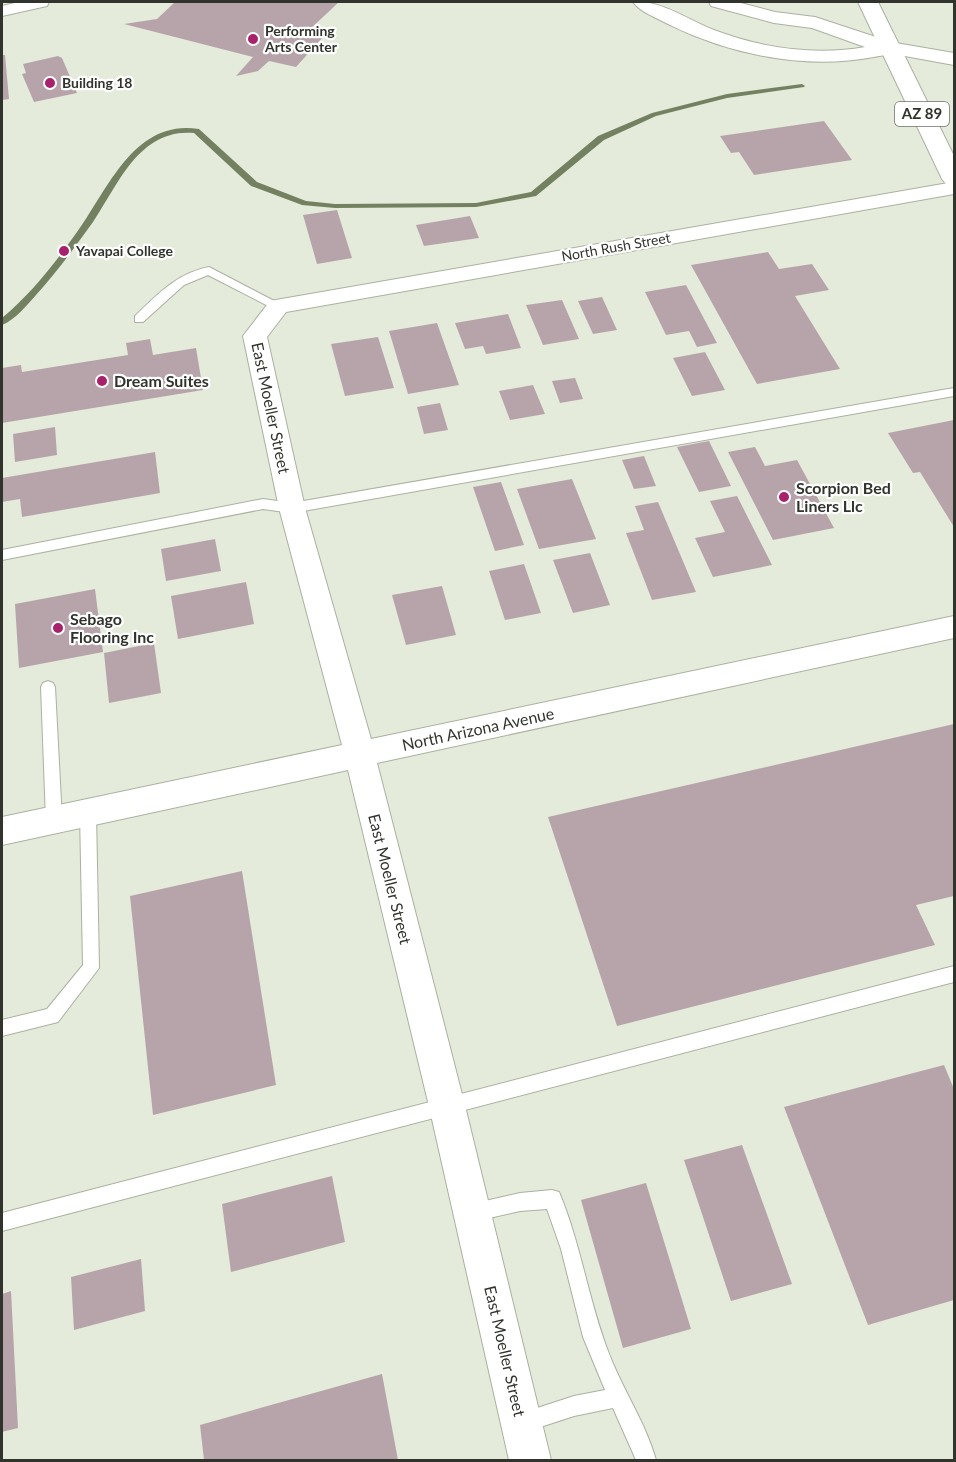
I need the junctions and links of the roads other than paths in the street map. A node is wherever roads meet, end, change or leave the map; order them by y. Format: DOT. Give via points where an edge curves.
graph roads {
  1 [pos="40,2"];
  2 [pos="642,2"];
  3 [pos="718,2"];
  4 [pos="868,2"];
  5 [pos="2,11"];
  6 [pos="890,48"];
  7 [pos="954,59"];
  8 [pos="954,179"];
  9 [pos="954,188"];
  10 [pos="278,306"];
  11 [pos="139,319"];
  12 [pos="954,392"];
  13 [pos="292,508"];
  14 [pos="2,555"];
  15 [pos="954,627"];
  16 [pos="48,687"];
  17 [pos="360,755"];
  18 [pos="88,813"];
  19 [pos="54,820"];
  20 [pos="2,831"];
  21 [pos="954,974"];
  22 [pos="2,1028"];
  23 [pos="447,1106"];
  24 [pos="472,1213"];
  25 [pos="2,1222"];
  26 [pos="620,1397"];
  27 [pos="521,1423"];
  28 [pos="530,1461"];
  29 [pos="646,1461"];
  1 -- 5 [label="street"];
  2 -- 6 [label="street" via="692,28 768,50 836,56"];
  3 -- 6 [label="street" via="774,17 815,22"];
  4 -- 6 [label="main road, AZ 89"];
  6 -- 7 [label="main road"];
  6 -- 8 [label="main road, AZ 89"];
  9 -- 10 [label="street, North Rush Street"];
  10 -- 11 [label="lane" via="201,271"];
  10 -- 13 [label="street, East Moeller Street" via="255,336"];
  12 -- 13 [label="lane"];
  13 -- 14 [label="lane" via="263,504"];
  13 -- 17 [label="street, East Moeller Street"];
  15 -- 17 [label="street, North Arizona Avenue"];
  16 -- 19 [label="lane"];
  17 -- 18 [label="street, North Arizona Avenue"];
  17 -- 23 [label="street, East Moeller Street"];
  18 -- 19 [label="street, North Arizona Avenue"];
  18 -- 22 [label="lane" via="91,968 52,1016"];
  19 -- 20 [label="street, North Arizona Avenue"];
  21 -- 23 [label="lane"];
  23 -- 24 [label="street, East Moeller Street"];
  23 -- 25 [label="lane"];
  24 -- 26 [label="lane" via="552,1199 561,1218 593,1339"];
  24 -- 27 [label="street, East Moeller Street"];
  26 -- 27 [label="lane"];
  26 -- 29 [label="lane"];
  27 -- 28 [label="street, East Moeller Street"];
}
